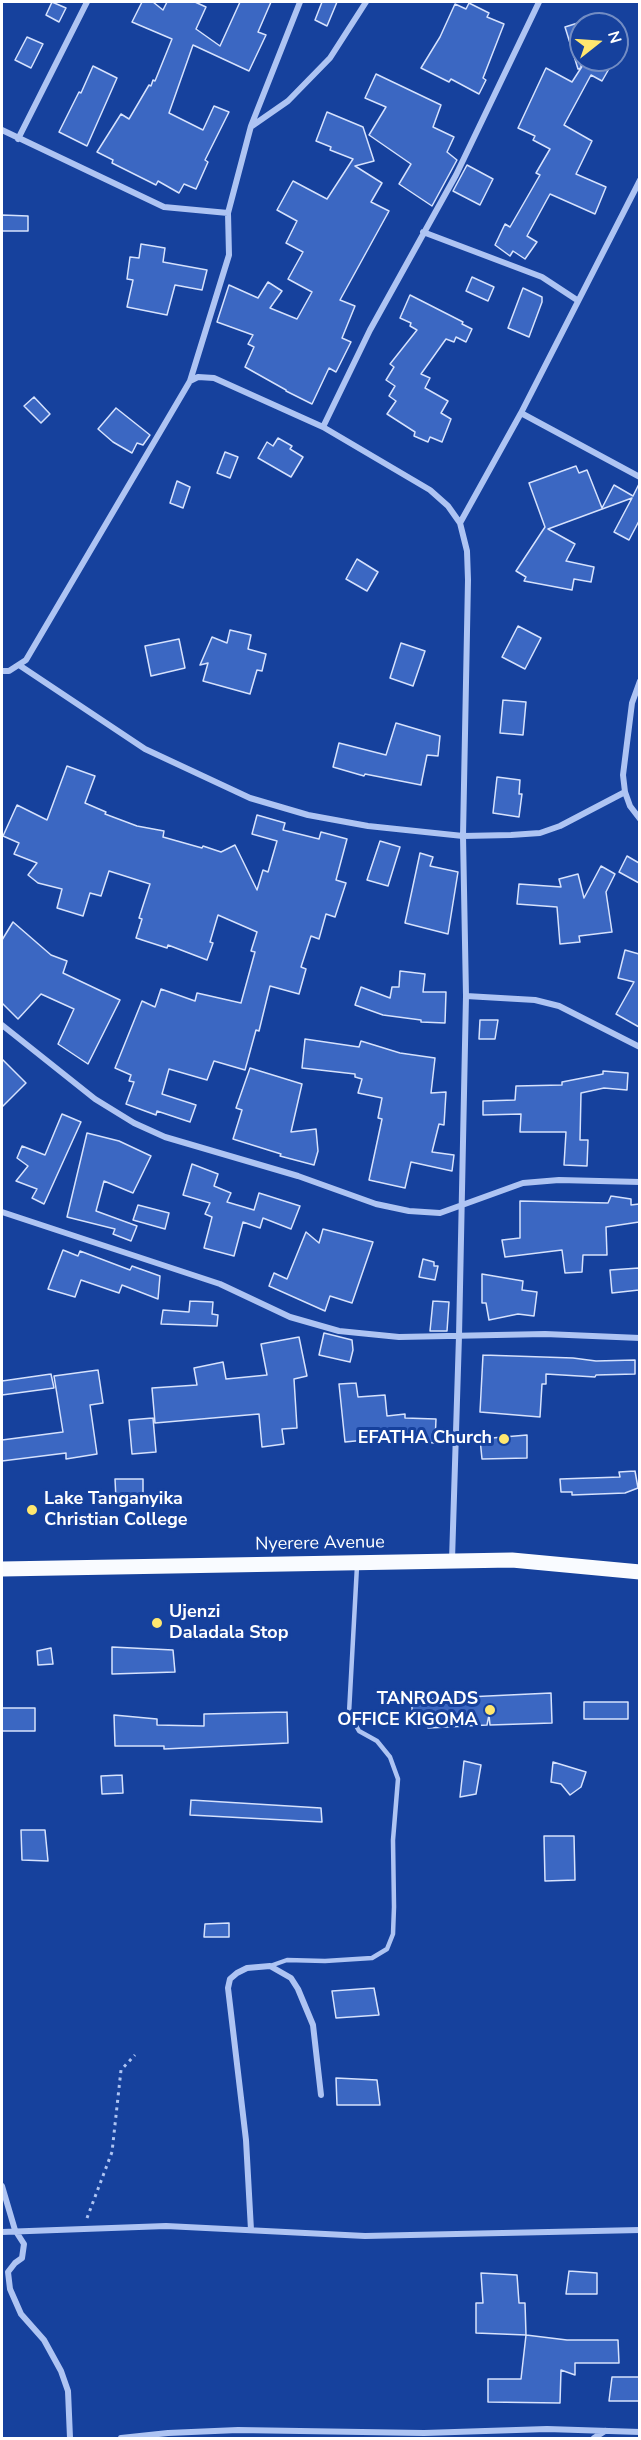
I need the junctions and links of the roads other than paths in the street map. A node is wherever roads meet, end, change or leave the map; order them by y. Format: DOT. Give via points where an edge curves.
graph roads {
  1 [pos="87,2"];
  2 [pos="300,2"];
  3 [pos="366,2"];
  4 [pos="539,2"];
  5 [pos="251,126"];
  6 [pos="2,130"];
  7 [pos="18,139"];
  8 [pos="639,180"];
  9 [pos="228,213"];
  10 [pos="423,232"];
  11 [pos="577,300"];
  12 [pos="190,381"];
  13 [pos="521,413"];
  14 [pos="323,427"];
  15 [pos="639,477"];
  16 [pos="460,523"];
  17 [pos="20,665"];
  18 [pos="2,671"];
  19 [pos="639,681"];
  20 [pos="625,792"];
  21 [pos="639,819"];
  22 [pos="463,836"];
  23 [pos="466,996"];
  24 [pos="2,1024"];
  25 [pos="639,1047"];
  26 [pos="639,1182"];
  27 [pos="461,1205"];
  28 [pos="2,1212"];
  29 [pos="459,1336"];
  30 [pos="639,1338"];
  31 [pos="452,1562"];
  32 [pos="358,1563"];
  33 [pos="2,1569"];
  34 [pos="639,1572"];
  35 [pos="270,1966"];
  36 [pos="321,2095"];
  37 [pos="2,2186"];
  38 [pos="15,2230"];
  39 [pos="251,2230"];
  40 [pos="639,2230"];
  41 [pos="2,2232"];
  42 [pos="605,2431"];
  43 [pos="639,2432"];
  44 [pos="486,2435"];
  45 [pos="70,2439"];
  46 [pos="121,2439"];
  47 [pos="594,2439"];
  1 -- 7 [label="street"];
  2 -- 5 [label="street"];
  3 -- 5 [label="street" via="330,58 288,101"];
  4 -- 10 [label="street" via="456,175"];
  5 -- 9 [label="street"];
  6 -- 7 [label="street"];
  7 -- 9 [label="street" via="164,207"];
  8 -- 11 [label="street"];
  9 -- 12 [label="street" via="229,255"];
  10 -- 11 [label="street" via="542,277"];
  10 -- 14 [label="street"];
  11 -- 13 [label="street"];
  12 -- 14 [label="street" via="214,378"];
  12 -- 17 [label="street"];
  13 -- 15 [label="street"];
  13 -- 16 [label="street"];
  14 -- 16 [label="street" via="430,490"];
  16 -- 22 [label="street" via="467,551 468,580"];
  17 -- 18 [label="street"];
  17 -- 22 [label="street" via="145,749 250,798 308,815 368,826"];
  19 -- 20 [label="street" via="629,724"];
  20 -- 21 [label="street"];
  20 -- 22 [label="street" via="540,833"];
  22 -- 23 [label="street"];
  23 -- 25 [label="street" via="535,1000 560,1006"];
  23 -- 27 [label="street"];
  24 -- 27 [label="street" via="95,1099 165,1137 298,1176 376,1204 440,1213"];
  26 -- 27 [label="street" via="524,1183"];
  27 -- 29 [label="street"];
  28 -- 29 [label="street" via="180,1269 290,1317 339,1331 399,1337"];
  29 -- 30 [label="street"];
  29 -- 31 [label="street"];
  31 -- 32 [label="main road, Nyerere Avenue"];
  31 -- 34 [label="main road, Nyerere Avenue" via="512,1560"];
  32 -- 33 [label="main road, Nyerere Avenue"];
  32 -- 35 [label="lane" via="349,1713 359,1731 377,1741 390,1757 398,1779 393,1840 393,1934 387,1949 372,1958 287,1959"];
  35 -- 36 [label="street" via="291,1978 306,2007 313,2025"];
  35 -- 39 [label="street" via="237,1972 228,1988 246,2140"];
  37 -- 38 [label="street"];
  38 -- 39 [label="street" via="166,2226"];
  38 -- 41 [label="street"];
  38 -- 45 [label="street" via="24,2244 22,2258 8,2272 10,2289 21,2314 44,2340 61,2371 68,2391"];
  39 -- 40 [label="street" via="365,2236"];
  42 -- 43 [label="street"];
  42 -- 44 [label="street" via="547,2429"];
  42 -- 47 [label="street"];
  44 -- 46 [label="street" via="212,2431"];
}
